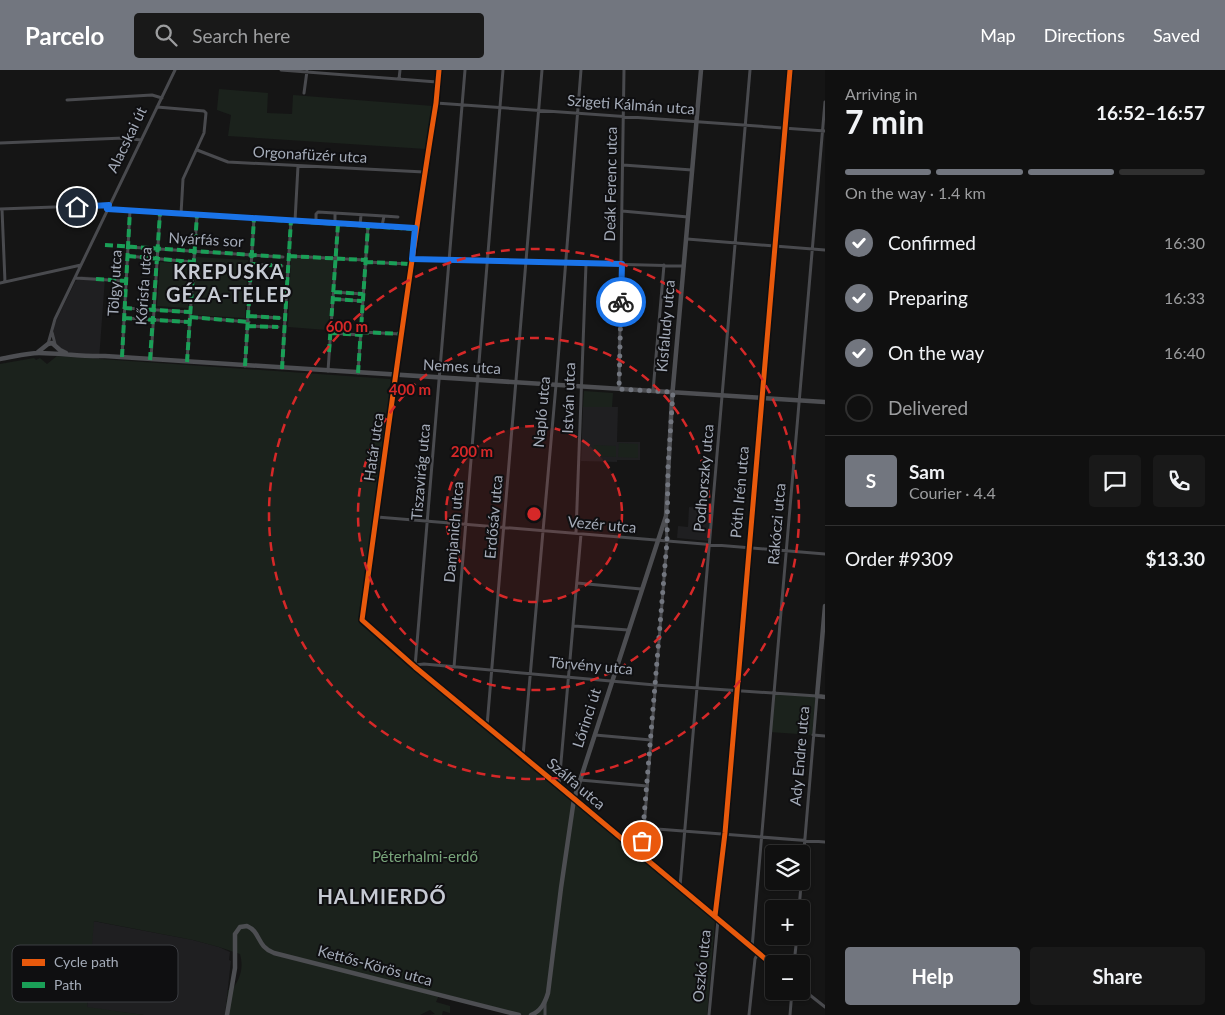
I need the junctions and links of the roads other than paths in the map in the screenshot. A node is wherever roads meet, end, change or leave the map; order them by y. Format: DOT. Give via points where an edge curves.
graph roads {
  1 [pos="175,70"];
  2 [pos="281,70"];
  3 [pos="400,70"];
  4 [pos="439,70"];
  5 [pos="465,70"];
  6 [pos="503,70"];
  7 [pos="542,70"];
  8 [pos="581,70"];
  9 [pos="624,70"];
  10 [pos="701,70"];
  11 [pos="750,70"];
  12 [pos="790,70"];
  13 [pos="307,71"];
  14 [pos="399,79"];
  15 [pos="437,82"];
  16 [pos="304,93"];
  17 [pos="162,98"];
  18 [pos="67,100"];
  19 [pos="825,102"];
  20 [pos="436,103"];
  21 [pos="461,105"];
  22 [pos="157,107"];
  23 [pos="500,107"];
  24 [pos="538,110"];
  25 [pos="578,113"];
  26 [pos="623,116"];
  27 [pos="697,121"];
  28 [pos="746,126"];
  29 [pos="784,128"];
  30 [pos="824,131"];
  31 [pos="141,140"];
  32 [pos="0,143"];
  33 [pos="197,150"];
  34 [pos="623,165"];
  35 [pos="298,166"];
  36 [pos="692,170"];
  37 [pos="424,172"];
  38 [pos="108,207"];
  39 [pos="1,209"];
  40 [pos="130,210"];
  41 [pos="622,211"];
  42 [pos="160,213"];
  43 [pos="335,213"];
  44 [pos="181,214"];
  45 [pos="196,215"];
  46 [pos="361,215"];
  47 [pos="384,216"];
  48 [pos="398,217"];
  49 [pos="688,217"];
  50 [pos="254,218"];
  51 [pos="293,221"];
  52 [pos="316,222"];
  53 [pos="336,224"];
  54 [pos="360,225"];
  55 [pos="368,226"];
  56 [pos="382,226"];
  57 [pos="415,228"];
  58 [pos="686,239"];
  59 [pos="735,243"];
  60 [pos="774,246"];
  61 [pos="128,247"];
  62 [pos="158,249"];
  63 [pos="812,249"];
  64 [pos="825,250"];
  65 [pos="194,251"];
  66 [pos="253,254"];
  67 [pos="128,256"];
  68 [pos="289,256"];
  69 [pos="282,257"];
  70 [pos="157,258"];
  71 [pos="335,258"];
  72 [pos="412,259"];
  73 [pos="450,260"];
  74 [pos="489,260"];
  75 [pos="365,261"];
  76 [pos="193,262"];
  77 [pos="527,262"];
  78 [pos="565,263"];
  79 [pos="252,264"];
  80 [pos="411,264"];
  81 [pos="586,264"];
  82 [pos="622,264"];
  83 [pos="81,265"];
  84 [pos="664,265"];
  85 [pos="282,266"];
  86 [pos="684,266"];
  87 [pos="75,278"];
  88 [pos="126,281"];
  89 [pos="2,282"];
  90 [pos="334,292"];
  91 [pos="363,294"];
  92 [pos="333,299"];
  93 [pos="362,301"];
  94 [pos="124,308"];
  95 [pos="154,310"];
  96 [pos="190,312"];
  97 [pos="249,316"];
  98 [pos="190,317"];
  99 [pos="124,318"];
  100 [pos="280,318"];
  101 [pos="153,320"];
  102 [pos="190,322"];
  103 [pos="249,324"];
  104 [pos="278,328"];
  105 [pos="52,329"];
  106 [pos="331,333"];
  107 [pos="361,333"];
  108 [pos="401,334"];
  109 [pos="47,345"];
  110 [pos="56,346"];
  111 [pos="36,353"];
  112 [pos="51,353"];
  113 [pos="97,356"];
  114 [pos="122,357"];
  115 [pos="0,360"];
  116 [pos="150,360"];
  117 [pos="187,362"];
  118 [pos="245,366"];
  119 [pos="282,368"];
  120 [pos="328,372"];
  121 [pos="358,373"];
  122 [pos="396,376"];
  123 [pos="440,378"];
  124 [pos="478,380"];
  125 [pos="516,383"];
  126 [pos="556,385"];
  127 [pos="580,387"];
  128 [pos="619,389"];
  129 [pos="653,391"];
  130 [pos="673,392"];
  131 [pos="722,395"];
  132 [pos="761,398"];
  133 [pos="800,400"];
  134 [pos="825,402"];
  135 [pos="666,516"];
  136 [pos="377,517"];
  137 [pos="428,521"];
  138 [pos="466,525"];
  139 [pos="505,528"];
  140 [pos="543,532"];
  141 [pos="576,533"];
  142 [pos="582,534"];
  143 [pos="658,540"];
  144 [pos="667,541"];
  145 [pos="710,544"];
  146 [pos="748,547"];
  147 [pos="786,550"];
  148 [pos="825,554"];
  149 [pos="577,583"];
  150 [pos="641,589"];
  151 [pos="825,606"];
  152 [pos="362,620"];
  153 [pos="574,626"];
  154 [pos="628,630"];
  155 [pos="415,666"];
  156 [pos="454,667"];
  157 [pos="493,671"];
  158 [pos="531,674"];
  159 [pos="570,677"];
  160 [pos="613,680"];
  161 [pos="655,685"];
  162 [pos="697,688"];
  163 [pos="736,690"];
  164 [pos="774,694"];
  165 [pos="817,696"];
  166 [pos="825,697"];
  167 [pos="487,726"];
  168 [pos="595,735"];
  169 [pos="814,735"];
  170 [pos="825,736"];
  171 [pos="651,740"];
  172 [pos="523,756"];
  173 [pos="580,780"];
  174 [pos="559,785"];
  175 [pos="647,786"];
  176 [pos="574,799"];
  177 [pos="644,828"];
  178 [pos="685,831"];
  179 [pos="725,834"];
  180 [pos="762,838"];
  181 [pos="805,840"];
  182 [pos="825,842"];
  183 [pos="640,854"];
  184 [pos="680,887"];
  185 [pos="800,900"];
  186 [pos="714,916"];
  187 [pos="718,919"];
  188 [pos="752,948"];
  189 [pos="758,953"];
  190 [pos="765,959"];
  191 [pos="810,995"];
  192 [pos="791,1000"];
  193 [pos="545,1003"];
  194 [pos="825,1006"];
  195 [pos="227,1015"];
  196 [pos="519,1015"];
  197 [pos="531,1015"];
  198 [pos="545,1015"];
  199 [pos="708,1015"];
  200 [pos="749,1015"];
  201 [pos="790,1015"];
  1 -- 17 [label="street, Alacskai út"];
  2 -- 13 [label="street"];
  3 -- 14 [label="street"];
  4 -- 15 [label="street, Határ utca"];
  5 -- 21 [label="street, Tiszavirág utca"];
  6 -- 23 [label="street, Damjanich utca"];
  7 -- 24 [label="street, Erdősáv utca"];
  8 -- 25 [label="street, Napló utca"];
  9 -- 26 [label="street, Deák Ferenc utca"];
  10 -- 27 [label="street, Kisfaludy utca"];
  11 -- 28 [label="street, Podhorszky utca"];
  12 -- 29 [label="street, Póth Irén utca"];
  13 -- 14 [label="street"];
  13 -- 16 [label="street"];
  14 -- 15 [label="street"];
  15 -- 20 [label="street, Határ utca"];
  17 -- 18 [label="street" via="152,95"];
  17 -- 22 [label="street, Alacskai út"];
  19 -- 30 [label="street, Rákóczi utca"];
  20 -- 21 [label="street, Szigeti Kálmán utca"];
  20 -- 37 [label="street, Határ utca"];
  21 -- 23 [label="street, Szigeti Kálmán utca"];
  21 -- 73 [label="street, Tiszavirág utca"];
  22 -- 31 [label="street, Alacskai út"];
  22 -- 33 [label="street" via="206,113 204,133"];
  23 -- 24 [label="street, Szigeti Kálmán utca"];
  23 -- 74 [label="street, Damjanich utca"];
  24 -- 25 [label="street, Szigeti Kálmán utca"];
  24 -- 77 [label="street, Erdősáv utca"];
  25 -- 26 [label="street, Szigeti Kálmán utca"];
  25 -- 78 [label="street, Napló utca"];
  26 -- 27 [label="street, Szigeti Kálmán utca"];
  26 -- 34 [label="street, Deák Ferenc utca"];
  27 -- 28 [label="street, Szigeti Kálmán utca"];
  27 -- 36 [label="street, Kisfaludy utca"];
  28 -- 29 [label="street, Szigeti Kálmán utca"];
  28 -- 59 [label="street, Podhorszky utca"];
  29 -- 30 [label="street, Szigeti Kálmán utca"];
  29 -- 60 [label="street, Póth Irén utca"];
  30 -- 63 [label="street, Rákóczi utca"];
  31 -- 32 [label="street"];
  31 -- 38 [label="street, Alacskai út"];
  33 -- 35 [label="street, Orgonafüzér utca" via="228,162"];
  33 -- 44 [label="street" via="183,179"];
  34 -- 36 [label="street"];
  34 -- 41 [label="street, Deák Ferenc utca"];
  35 -- 37 [label="street, Orgonafüzér utca"];
  35 -- 51 [label="street"];
  36 -- 49 [label="street, Kisfaludy utca"];
  37 -- 57 [label="street, Határ utca"];
  38 -- 39 [label="street"];
  38 -- 40 [label="street"];
  38 -- 83 [label="street, Alacskai út"];
  39 -- 89 [label="street"];
  40 -- 42 [label="street"];
  40 -- 61 [label="street, Tölgy utca"];
  41 -- 49 [label="street"];
  41 -- 82 [label="street, Deák Ferenc utca"];
  42 -- 44 [label="street"];
  42 -- 62 [label="street, Kőrisfa utca"];
  43 -- 46 [label="street"];
  43 -- 52 [label="street" via="317,213"];
  43 -- 53 [label="street"];
  44 -- 45 [label="street"];
  45 -- 50 [label="street"];
  45 -- 65 [label="street"];
  46 -- 47 [label="street"];
  46 -- 54 [label="street"];
  47 -- 48 [label="street"];
  47 -- 56 [label="street"];
  49 -- 58 [label="street, Kisfaludy utca"];
  50 -- 51 [label="street"];
  50 -- 66 [label="street"];
  51 -- 52 [label="street"];
  51 -- 68 [label="street"];
  52 -- 53 [label="street"];
  53 -- 54 [label="street"];
  53 -- 71 [label="street"];
  54 -- 55 [label="street"];
  55 -- 56 [label="street"];
  55 -- 75 [label="street"];
  56 -- 57 [label="street"];
  57 -- 72 [label="street, Határ utca"];
  58 -- 59 [label="street"];
  58 -- 86 [label="street, Kisfaludy utca"];
  59 -- 60 [label="street"];
  59 -- 131 [label="street, Podhorszky utca"];
  60 -- 63 [label="street"];
  60 -- 132 [label="street, Póth Irén utca"];
  61 -- 62 [label="street, Nyárfás sor"];
  61 -- 67 [label="street, Tölgy utca"];
  62 -- 65 [label="street, Nyárfás sor"];
  62 -- 70 [label="street, Kőrisfa utca"];
  63 -- 64 [label="street"];
  63 -- 133 [label="street, Rákóczi utca"];
  65 -- 66 [label="street, Nyárfás sor"];
  65 -- 76 [label="street"];
  66 -- 69 [label="street, Nyárfás sor"];
  66 -- 79 [label="street"];
  67 -- 70 [label="street, Nyárfás sor"];
  67 -- 88 [label="street, Tölgy utca"];
  68 -- 71 [label="street"];
  68 -- 119 [label="street"];
  70 -- 76 [label="street, Nyárfás sor"];
  70 -- 95 [label="street, Kőrisfa utca"];
  71 -- 75 [label="street"];
  71 -- 90 [label="street"];
  72 -- 73 [label="street"];
  72 -- 80 [label="street, Határ utca"];
  73 -- 74 [label="street"];
  73 -- 123 [label="street, Tiszavirág utca"];
  74 -- 77 [label="street"];
  74 -- 124 [label="street, Damjanich utca"];
  75 -- 80 [label="street"];
  75 -- 91 [label="street"];
  76 -- 96 [label="street"];
  77 -- 78 [label="street"];
  77 -- 125 [label="street, Erdősáv utca"];
  78 -- 81 [label="street"];
  78 -- 126 [label="street, Napló utca"];
  79 -- 85 [label="street, Nyárfás sor"];
  79 -- 97 [label="street"];
  80 -- 108 [label="street, Határ utca"];
  81 -- 82 [label="street"];
  81 -- 127 [label="street, István utca"];
  82 -- 84 [label="street"];
  82 -- 128 [label="street, Deák Ferenc utca"];
  83 -- 87 [label="street, Alacskai út"];
  83 -- 89 [label="street"];
  84 -- 86 [label="street"];
  84 -- 129 [label="street"];
  86 -- 130 [label="street, Kisfaludy utca"];
  87 -- 88 [label="street"];
  87 -- 105 [label="street, Alacskai út"];
  88 -- 94 [label="street, Tölgy utca"];
  90 -- 91 [label="street"];
  90 -- 92 [label="street"];
  91 -- 93 [label="street"];
  92 -- 93 [label="street"];
  92 -- 106 [label="street"];
  93 -- 107 [label="street"];
  94 -- 95 [label="street"];
  94 -- 99 [label="street, Tölgy utca"];
  95 -- 96 [label="street"];
  95 -- 101 [label="street, Kőrisfa utca"];
  96 -- 98 [label="street"];
  97 -- 100 [label="street"];
  97 -- 103 [label="street"];
  98 -- 102 [label="street"];
  98 -- 103 [label="street"];
  99 -- 101 [label="street"];
  99 -- 114 [label="street, Tölgy utca"];
  101 -- 102 [label="street"];
  101 -- 116 [label="street, Kőrisfa utca"];
  102 -- 117 [label="street"];
  103 -- 104 [label="street"];
  103 -- 118 [label="street"];
  105 -- 109 [label="street, Alacskai út"];
  105 -- 110 [label="street"];
  106 -- 107 [label="street"];
  106 -- 120 [label="street"];
  107 -- 108 [label="street"];
  107 -- 121 [label="street"];
  108 -- 122 [label="street, Határ utca"];
  109 -- 110 [label="street"];
  109 -- 111 [label="street"];
  109 -- 112 [label="street" via="46,350"];
  110 -- 112 [label="street" via="56,351"];
  110 -- 113 [label="street, Nemes utca" via="67,353"];
  111 -- 112 [label="street, Nemes utca"];
  111 -- 115 [label="street"];
  112 -- 113 [label="street, Nemes utca"];
  113 -- 114 [label="street, Nemes utca"];
  114 -- 116 [label="street, Nemes utca"];
  116 -- 117 [label="street, Nemes utca"];
  117 -- 118 [label="street, Nemes utca"];
  118 -- 119 [label="street, Nemes utca"];
  119 -- 120 [label="street, Nemes utca"];
  120 -- 121 [label="street, Nemes utca"];
  121 -- 122 [label="street, Nemes utca"];
  122 -- 123 [label="street, Nemes utca"];
  122 -- 136 [label="street, Határ utca"];
  123 -- 124 [label="street, Nemes utca"];
  123 -- 137 [label="street, Tiszavirág utca"];
  124 -- 125 [label="street, Nemes utca"];
  124 -- 138 [label="street, Damjanich utca"];
  125 -- 126 [label="street, Nemes utca"];
  125 -- 139 [label="street, Erdősáv utca"];
  126 -- 127 [label="street, Nemes utca"];
  126 -- 140 [label="street, Napló utca"];
  127 -- 128 [label="street, Nemes utca"];
  127 -- 141 [label="street, István utca"];
  128 -- 129 [label="street, Nemes utca"];
  129 -- 130 [label="street, Nemes utca"];
  130 -- 131 [label="street, Nemes utca"];
  130 -- 135 [label="street, Kisfaludy utca"];
  131 -- 132 [label="street, Nemes utca"];
  131 -- 145 [label="street, Podhorszky utca"];
  132 -- 133 [label="street, Nemes utca"];
  132 -- 146 [label="street, Póth Irén utca"];
  133 -- 134 [label="street, Nemes utca"];
  133 -- 147 [label="street, Rákóczi utca"];
  135 -- 143 [label="street, Lőrinci út"];
  135 -- 144 [label="street, Kisfaludy utca"];
  136 -- 137 [label="street, Vezér utca"];
  136 -- 152 [label="street, Határ utca"];
  137 -- 138 [label="street, Vezér utca"];
  137 -- 155 [label="street, Tiszavirág utca"];
  138 -- 139 [label="street, Vezér utca"];
  138 -- 156 [label="street, Damjanich utca"];
  139 -- 140 [label="street, Vezér utca"];
  139 -- 157 [label="street, Erdősáv utca"];
  140 -- 141 [label="street, Vezér utca"];
  140 -- 158 [label="street, Napló utca"];
  141 -- 142 [label="street, Vezér utca"];
  142 -- 143 [label="street, Vezér utca"];
  142 -- 149 [label="street"];
  143 -- 144 [label="street, Vezér utca"];
  143 -- 150 [label="street, Lőrinci út"];
  144 -- 145 [label="street, Vezér utca"];
  144 -- 161 [label="street, Kisfaludy utca"];
  145 -- 146 [label="street, Vezér utca"];
  145 -- 162 [label="street, Podhorszky utca"];
  146 -- 147 [label="street, Vezér utca"];
  146 -- 163 [label="street, Póth Irén utca"];
  147 -- 148 [label="street, Vezér utca"];
  147 -- 164 [label="street, Rákóczi utca"];
  149 -- 150 [label="street"];
  149 -- 153 [label="street"];
  150 -- 154 [label="street, Lőrinci út"];
  151 -- 165 [label="street, Ady Endre utca"];
  152 -- 155 [label="street, Szálfa utca"];
  153 -- 154 [label="street"];
  153 -- 159 [label="street"];
  154 -- 160 [label="street, Lőrinci út"];
  155 -- 156 [label="street, Törvény utca"];
  155 -- 167 [label="street, Szálfa utca"];
  156 -- 157 [label="street, Törvény utca"];
  157 -- 158 [label="street, Törvény utca"];
  157 -- 167 [label="street, Erdősáv utca"];
  158 -- 159 [label="street, Törvény utca"];
  158 -- 172 [label="street, Napló utca"];
  159 -- 160 [label="street, Törvény utca"];
  159 -- 174 [label="street"];
  160 -- 161 [label="street, Törvény utca"];
  160 -- 168 [label="street, Lőrinci út"];
  161 -- 162 [label="street, Törvény utca"];
  161 -- 171 [label="street, Kisfaludy utca"];
  162 -- 163 [label="street, Törvény utca"];
  162 -- 178 [label="street, Podhorszky utca"];
  163 -- 164 [label="street, Törvény utca"];
  163 -- 179 [label="street, Póth Irén utca"];
  164 -- 165 [label="street, Törvény utca"];
  164 -- 180 [label="street, Rákóczi utca"];
  165 -- 166 [label="street, Törvény utca"];
  165 -- 169 [label="street, Ady Endre utca"];
  167 -- 172 [label="street, Szálfa utca"];
  168 -- 171 [label="street"];
  168 -- 173 [label="street, Lőrinci út"];
  169 -- 170 [label="street"];
  169 -- 181 [label="street, Ady Endre utca"];
  171 -- 175 [label="street, Kisfaludy utca"];
  172 -- 174 [label="street, Szálfa utca"];
  173 -- 175 [label="street"];
  173 -- 176 [label="street, Lőrinci út"];
  174 -- 176 [label="street, Szálfa utca"];
  175 -- 177 [label="street, Kisfaludy utca"];
  176 -- 183 [label="street, Szálfa utca"];
  176 -- 193 [label="street, Lőrinci út"];
  177 -- 178 [label="street"];
  177 -- 183 [label="street, Kisfaludy utca"];
  178 -- 179 [label="street"];
  178 -- 184 [label="street, Podhorszky utca"];
  179 -- 180 [label="street"];
  179 -- 186 [label="street, Póth Irén utca"];
  180 -- 181 [label="street"];
  180 -- 188 [label="street, Rákóczi utca"];
  181 -- 182 [label="street"];
  181 -- 185 [label="street, Ady Endre utca"];
  183 -- 184 [label="street, Szálfa utca"];
  184 -- 186 [label="street, Szálfa utca"];
  186 -- 187 [label="street, Szálfa utca"];
  187 -- 188 [label="street, Szálfa utca"];
  187 -- 199 [label="street, Oszkó utca"];
  188 -- 189 [label="street, Szálfa utca"];
  189 -- 190 [label="street, Szálfa utca"];
  189 -- 200 [label="street"];
  191 -- 194 [label="street"];
  192 -- 201 [label="street"];
  193 -- 197 [label="street"];
  193 -- 198 [label="street"];
  195 -- 196 [label="street, Kettős-Körös utca" via="235,968 235,934 244,926 252,928 262,945 274,953"];
}
